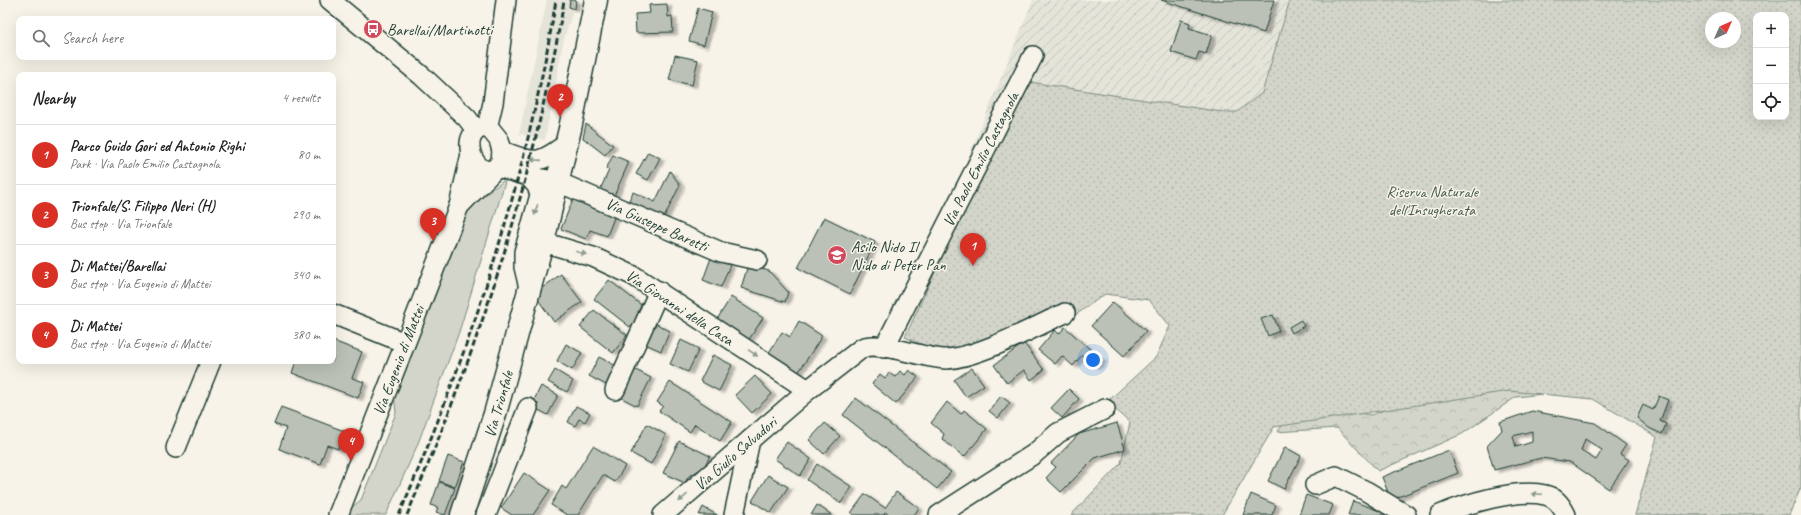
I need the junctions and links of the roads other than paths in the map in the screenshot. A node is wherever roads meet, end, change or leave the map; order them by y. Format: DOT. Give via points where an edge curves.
graph roads {
  1 [pos="330,0"];
  2 [pos="506,0"];
  3 [pos="596,0"];
  4 [pos="1033,56"];
  5 [pos="481,129"];
  6 [pos="566,144"];
  7 [pos="471,154"];
  8 [pos="498,162"];
  9 [pos="528,176"];
  10 [pos="558,182"];
  11 [pos="459,206"];
  12 [pos="543,242"];
  13 [pos="757,260"];
  14 [pos="659,291"];
  15 [pos="530,292"];
  16 [pos="1065,313"];
  17 [pos="336,315"];
  18 [pos="404,343"];
  19 [pos="884,348"];
  20 [pos="209,364"];
  21 [pos="615,390"];
  22 [pos="808,390"];
  23 [pos="528,408"];
  24 [pos="1105,409"];
  25 [pos="750,440"];
  26 [pos="176,448"];
  27 [pos="1315,485"];
  28 [pos="1470,510"];
  29 [pos="338,515"];
  30 [pos="462,515"];
  31 [pos="486,515"];
  32 [pos="663,515"];
  33 [pos="734,515"];
  34 [pos="938,515"];
  35 [pos="1406,515"];
  36 [pos="1440,515"];
  37 [pos="1566,515"];
  1 -- 5 [label="street"];
  2 -- 5 [label="street" via="493,103"];
  3 -- 6 [label="main road, Via Trionfale"];
  4 -- 19 [label="street, Via Paolo Emilio Castagnola"];
  5 -- 7 [label="street" via="471,137"];
  5 -- 8 [label="street" via="497,137"];
  6 -- 8 [label="street, one-way" via="542,161"];
  6 -- 10 [label="main road, Via Trionfale"];
  7 -- 8 [label="street" via="481,169 489,171"];
  7 -- 11 [label="street, Via Eugenio di Mattei"];
  8 -- 9 [label="street"];
  8 -- 11 [label="street, Via Eugenio di Mattei"];
  9 -- 10 [label="street"];
  9 -- 15 [label="street, one-way" via="537,186 540,195 524,252 524,268"];
  10 -- 12 [label="main road, Via Trionfale"];
  10 -- 13 [label="street, Via Giuseppe Baretti" via="721,252"];
  11 -- 18 [label="street, Via Eugenio di Mattei"];
  12 -- 14 [label="street, Via Giovanni della Casa, one-way" via="613,265"];
  12 -- 15 [label="main road, Via Trionfale"];
  14 -- 21 [label="street"];
  14 -- 22 [label="street, Via Giovanni della Casa, one-way"];
  15 -- 30 [label="main road, Via Trionfale"];
  16 -- 19 [label="street" via="980,350 955,358 936,359"];
  17 -- 18 [label="street"];
  18 -- 29 [label="street, Via Eugenio di Mattei"];
  19 -- 22 [label="street" via="866,346 858,350"];
  20 -- 26 [label="street"];
  22 -- 25 [label="street, Via Giulio Salvadori"];
  23 -- 31 [label="street"];
  24 -- 34 [label="street" via="1058,433 1034,454"];
  25 -- 32 [label="street, Via Giulio Salvadori, one-way"];
  25 -- 33 [label="street"];
  27 -- 35 [label="street" via="1336,476"];
  28 -- 36 [label="street" via="1460,506"];
  37 -- 28 [label="street, one-way" via="1554,499 1538,494 1504,496"];
}
